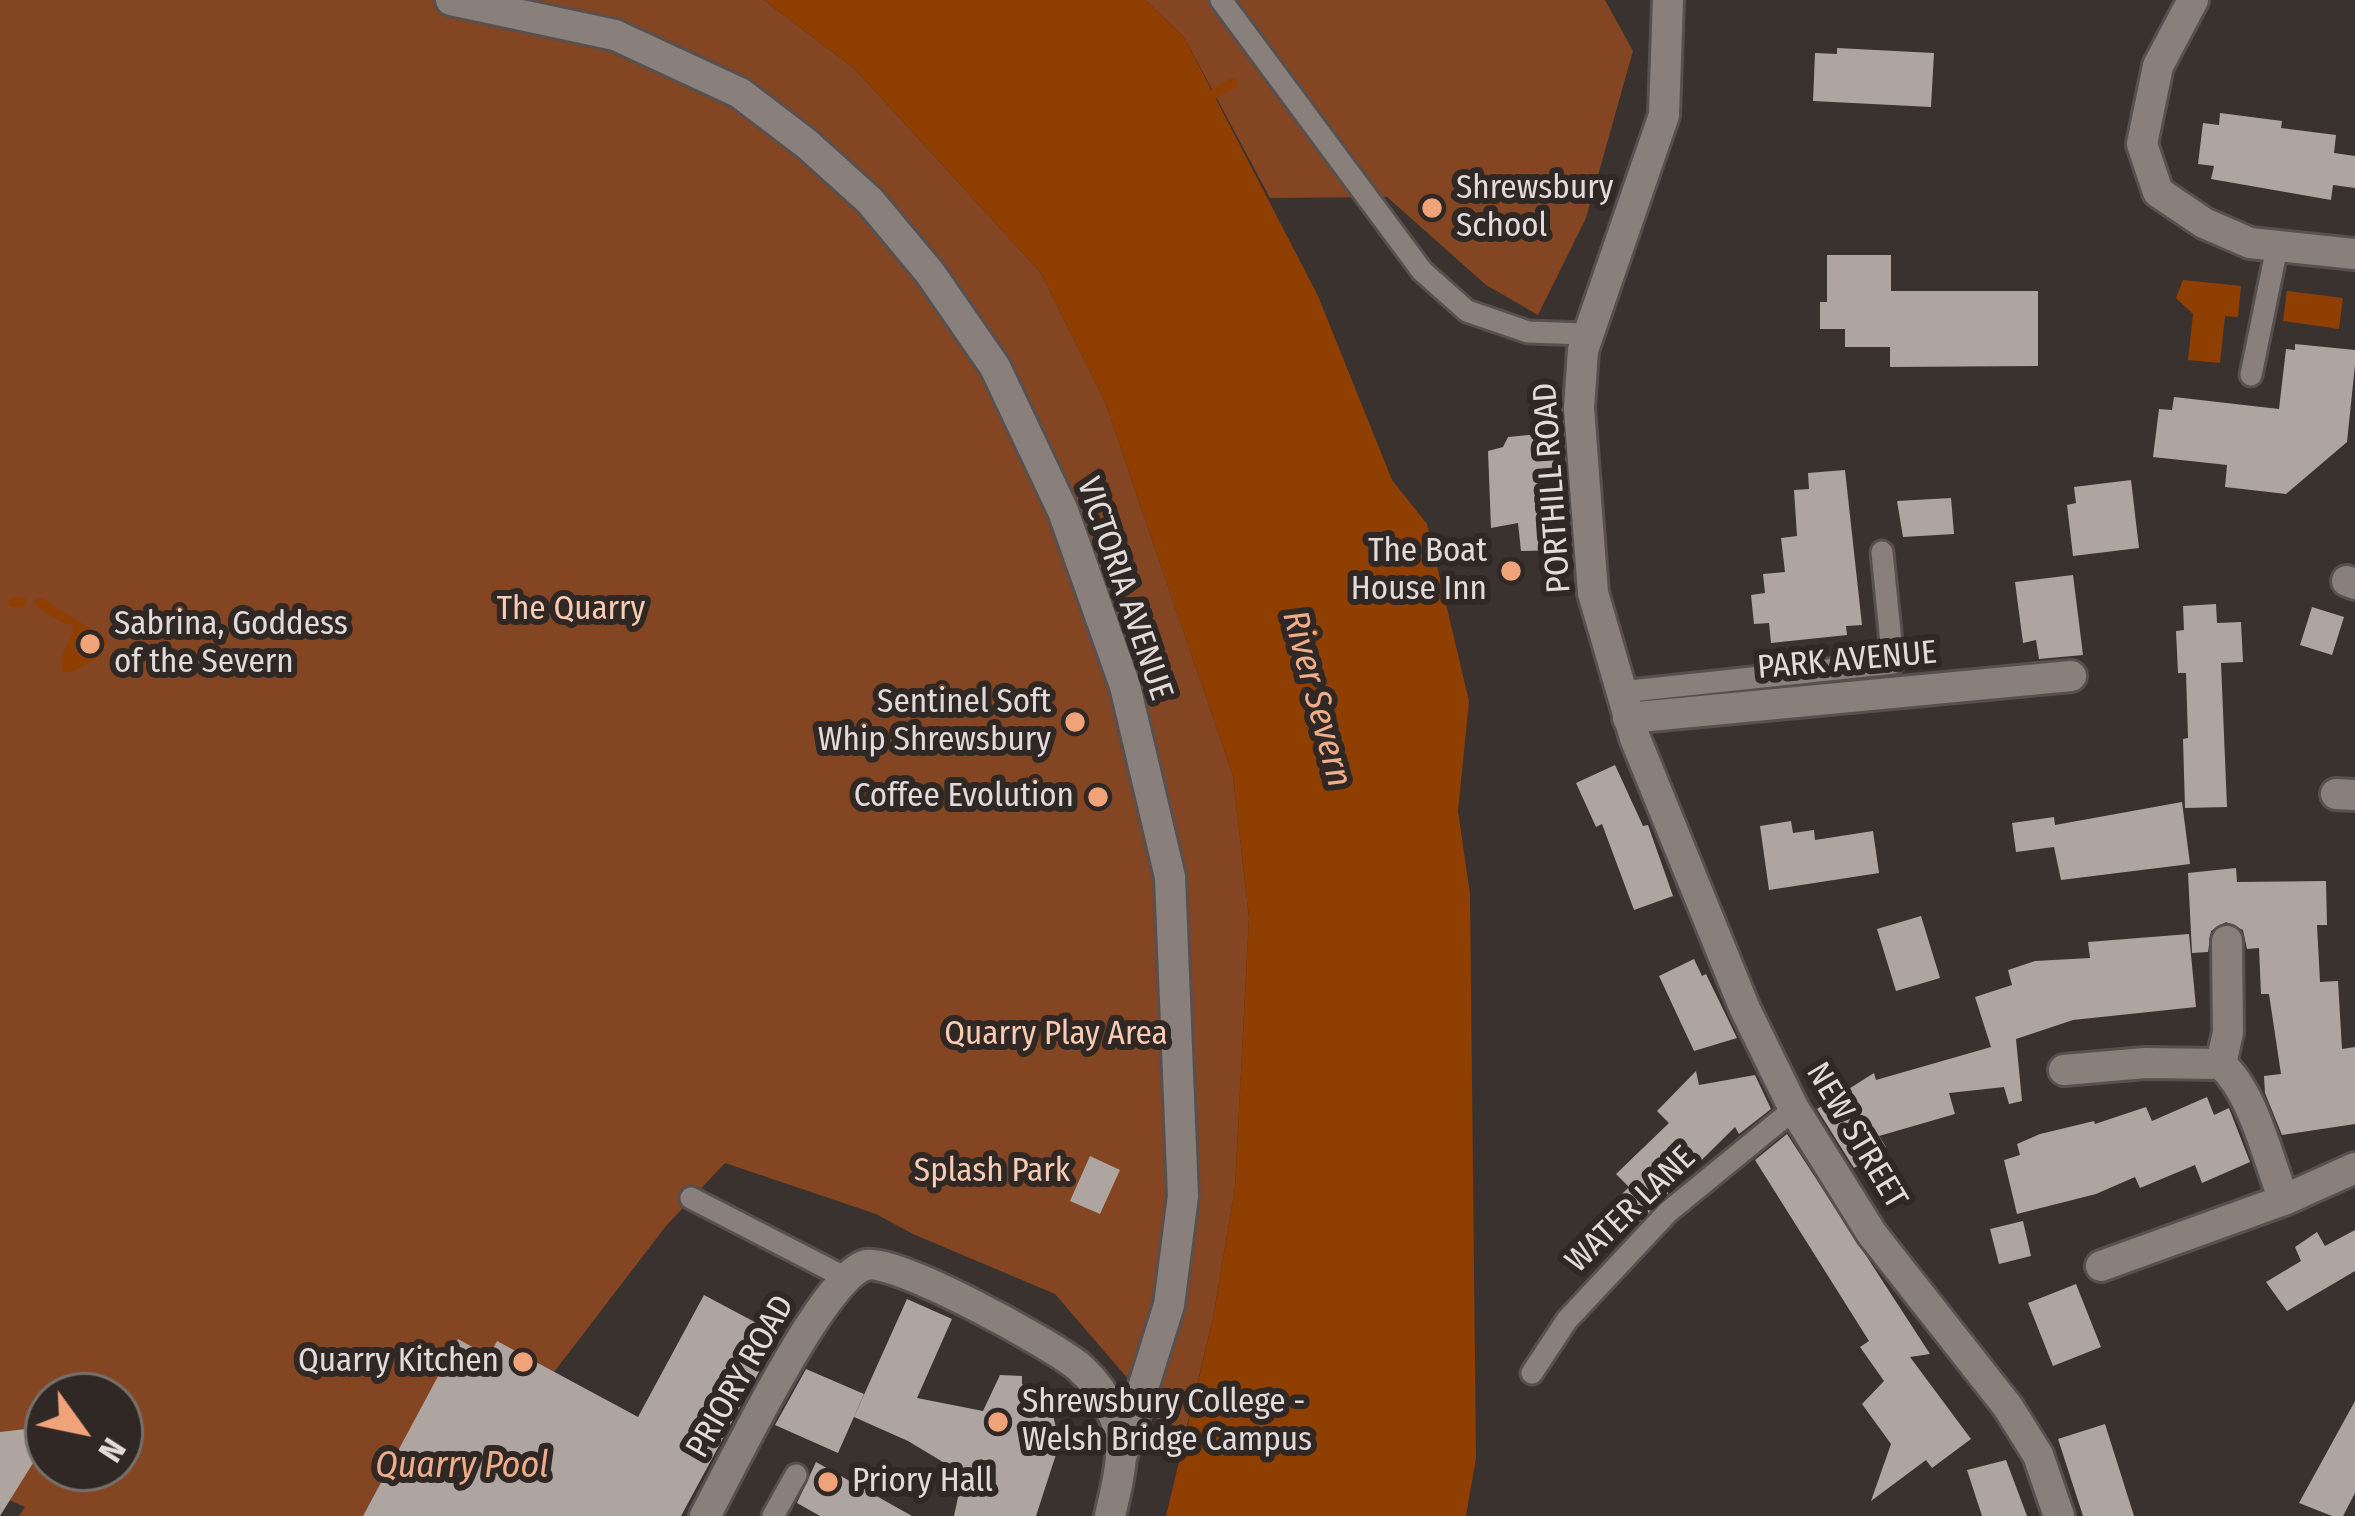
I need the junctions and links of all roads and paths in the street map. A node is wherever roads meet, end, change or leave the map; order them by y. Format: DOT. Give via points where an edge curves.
graph roads {
  1 [pos="451,0"];
  2 [pos="1221,0"];
  3 [pos="1668,0"];
  4 [pos="2193,0"];
  5 [pos="2277,247"];
  6 [pos="2355,254"];
  7 [pos="1586,334"];
  8 [pos="2251,375"];
  9 [pos="1882,552"];
  10 [pos="2071,676"];
  11 [pos="1625,705"];
  12 [pos="1645,762"];
  13 [pos="2227,940"];
  14 [pos="2221,1064"];
  15 [pos="2065,1070"];
  16 [pos="1794,1109"];
  17 [pos="2355,1168"];
  18 [pos="692,1198"];
  19 [pos="2284,1200"];
  20 [pos="2101,1266"];
  21 [pos="844,1277"];
  22 [pos="1532,1373"];
  23 [pos="1123,1452"];
  24 [pos="796,1475"];
  25 [pos="705,1516"];
  26 [pos="773,1516"];
  27 [pos="1110,1516"];
  28 [pos="2060,1516"];
  1 -- 23 [label="street, VICTORIA AVENUE" via="615,35 740,93 807,144 870,201 930,273 995,367 1063,511 1125,686 1170,877 1183,1196 1168,1305"];
  2 -- 7 [label="lane" via="1422,271 1467,310 1528,332"];
  3 -- 7 [label="street, PORTHILL ROAD" via="1664,115"];
  4 -- 5 [label="street" via="2158,66 2142,144 2158,192 2204,223"];
  5 -- 6 [label="street"];
  5 -- 8 [label="lane"];
  7 -- 11 [label="street, PORTHILL ROAD" via="1579,408 1593,593"];
  9 -- 11 [label="lane" via="1893,663"];
  10 -- 11 [label="street, PARK AVENUE"];
  11 -- 12 [label="street, PORTHILL ROAD"];
  12 -- 16 [label="street, NEW STREET"];
  13 -- 14 [label="street"];
  14 -- 15 [label="street"];
  14 -- 19 [label="street" via="2247,1099"];
  16 -- 22 [label="lane, WATER LANE" via="1669,1212 1567,1320"];
  16 -- 28 [label="street, NEW STREET" via="1873,1234 2008,1407 2038,1455"];
  17 -- 19 [label="street"];
  18 -- 21 [label="lane"];
  19 -- 20 [label="street"];
  21 -- 23 [label="street" via="868,1264 890,1267 1078,1366 1101,1390"];
  21 -- 25 [label="street, PRIORY ROAD"];
  23 -- 27 [label="street, VICTORIA AVENUE"];
  24 -- 26 [label="lane"];
}
